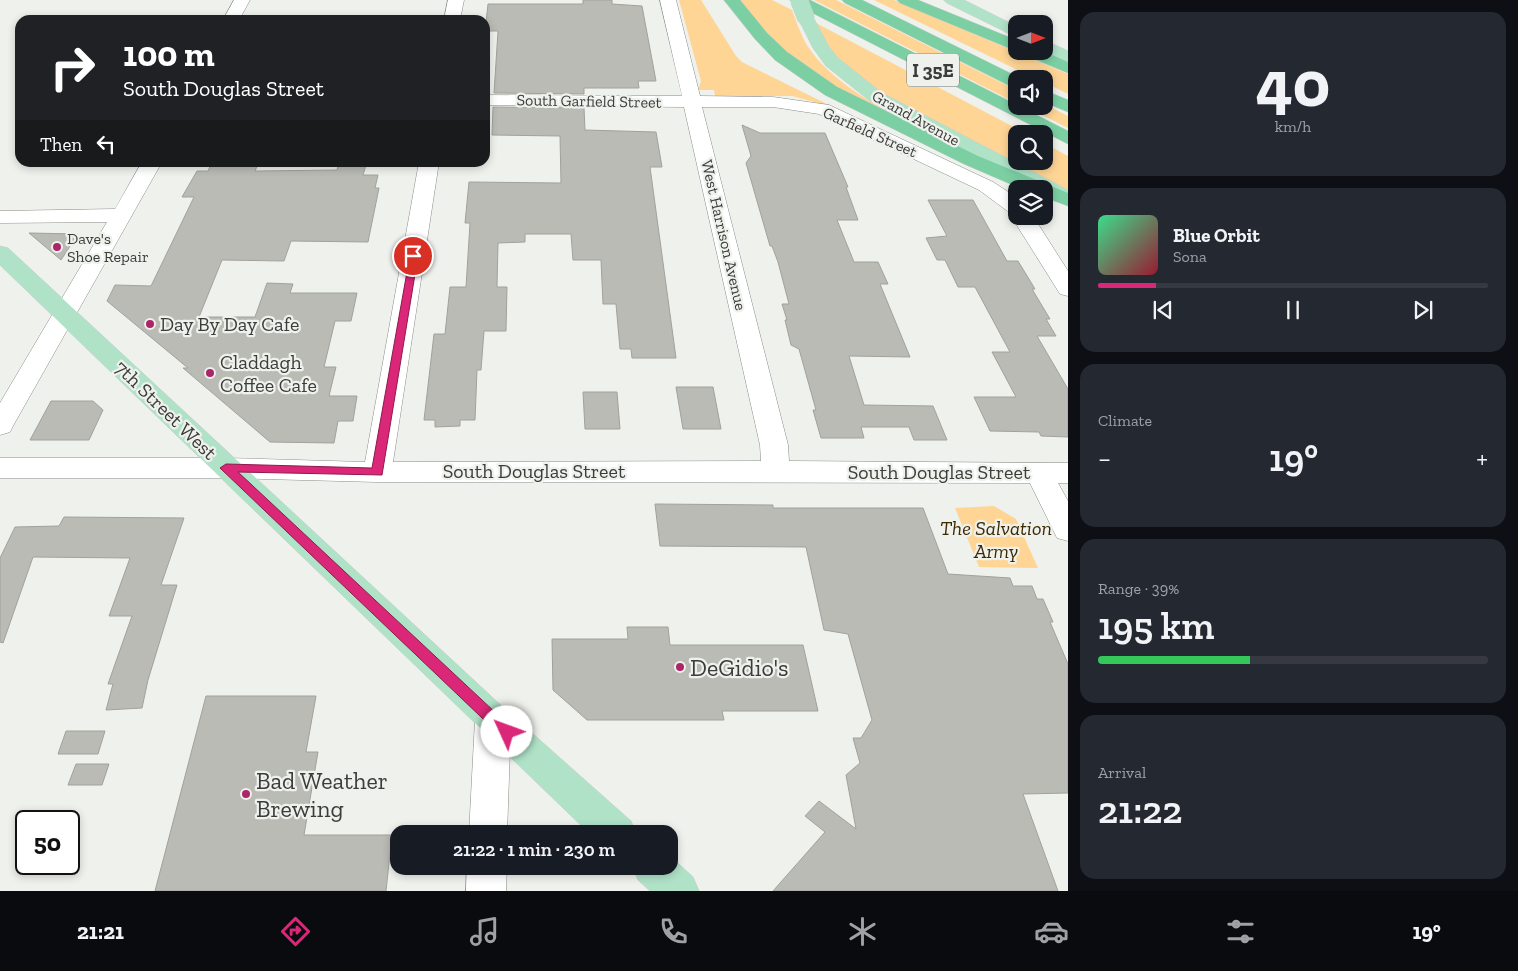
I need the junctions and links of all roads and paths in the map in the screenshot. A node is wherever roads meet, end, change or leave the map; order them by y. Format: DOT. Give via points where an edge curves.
graph roads {
  1 [pos="242,0"];
  2 [pos="456,0"];
  3 [pos="668,0"];
  4 [pos="732,0"];
  5 [pos="799,0"];
  6 [pos="850,0"];
  7 [pos="906,0"];
  8 [pos="952,0"];
  9 [pos="234,15"];
  10 [pos="453,15"];
  11 [pos="1008,28"];
  12 [pos="1008,43"];
  13 [pos="1053,50"];
  14 [pos="1068,58"];
  15 [pos="1049,60"];
  16 [pos="1068,68"];
  17 [pos="1008,78"];
  18 [pos="490,100"];
  19 [pos="1053,100"];
  20 [pos="693,102"];
  21 [pos="1068,107"];
  22 [pos="1068,138"];
  23 [pos="149,167"];
  24 [pos="428,167"];
  25 [pos="1020,180"];
  26 [pos="1053,193"];
  27 [pos="1068,199"];
  28 [pos="1008,202"];
  29 [pos="122,215"];
  30 [pos="0,217"];
  31 [pos="1028,225"];
  32 [pos="0,253"];
  33 [pos="1068,289"];
  34 [pos="65,313"];
  35 [pos="0,426"];
  36 [pos="0,468"];
  37 [pos="226,468"];
  38 [pos="775,471"];
  39 [pos="377,472"];
  40 [pos="1039,473"];
  41 [pos="1068,473"];
  42 [pos="1068,530"];
  43 [pos="493,720"];
  44 [pos="488,825"];
  45 [pos="607,825"];
  46 [pos="487,875"];
  47 [pos="662,875"];
  48 [pos="486,891"];
  49 [pos="679,891"];
  1 -- 9 [label="street"];
  2 -- 10 [label="street"];
  3 -- 20 [label="street, West Harrison Avenue"];
  4 -- 25 [label="highway" via="781,56 831,91 971,160"];
  5 -- 22 [label="highway, I 35E"];
  5 -- 27 [label="main road, Grand Avenue, bridge" via="820,48 832,62 876,97"];
  6 -- 17 [label="highway, I 35E"];
  7 -- 12 [label="highway"];
  8 -- 11 [label="main road"];
  13 -- 14 [label="main road"];
  15 -- 16 [label="highway"];
  18 -- 20 [label="street, South Garfield Street"];
  19 -- 21 [label="highway"];
  20 -- 28 [label="street, Garfield Street" via="772,102 823,109 986,186"];
  20 -- 38 [label="street, West Harrison Avenue" via="774,446"];
  23 -- 29 [label="street"];
  24 -- 39 [label="street"];
  26 -- 27 [label="highway"];
  29 -- 30 [label="street"];
  29 -- 34 [label="street"];
  31 -- 33 [label="street"];
  32 -- 34 [label="main road, 7th Street West"];
  34 -- 35 [label="street"];
  34 -- 37 [label="main road, 7th Street West"];
  36 -- 37 [label="street, South Douglas Street"];
  37 -- 39 [label="street, South Douglas Street"];
  37 -- 43 [label="main road, 7th Street West"];
  38 -- 39 [label="street, South Douglas Street"];
  38 -- 40 [label="street, South Douglas Street"];
  40 -- 41 [label="street, South Douglas Street"];
  40 -- 42 [label="street"];
  43 -- 44 [label="street"];
  43 -- 45 [label="main road, 7th Street West"];
  46 -- 48 [label="street"];
  47 -- 49 [label="main road"];
}
